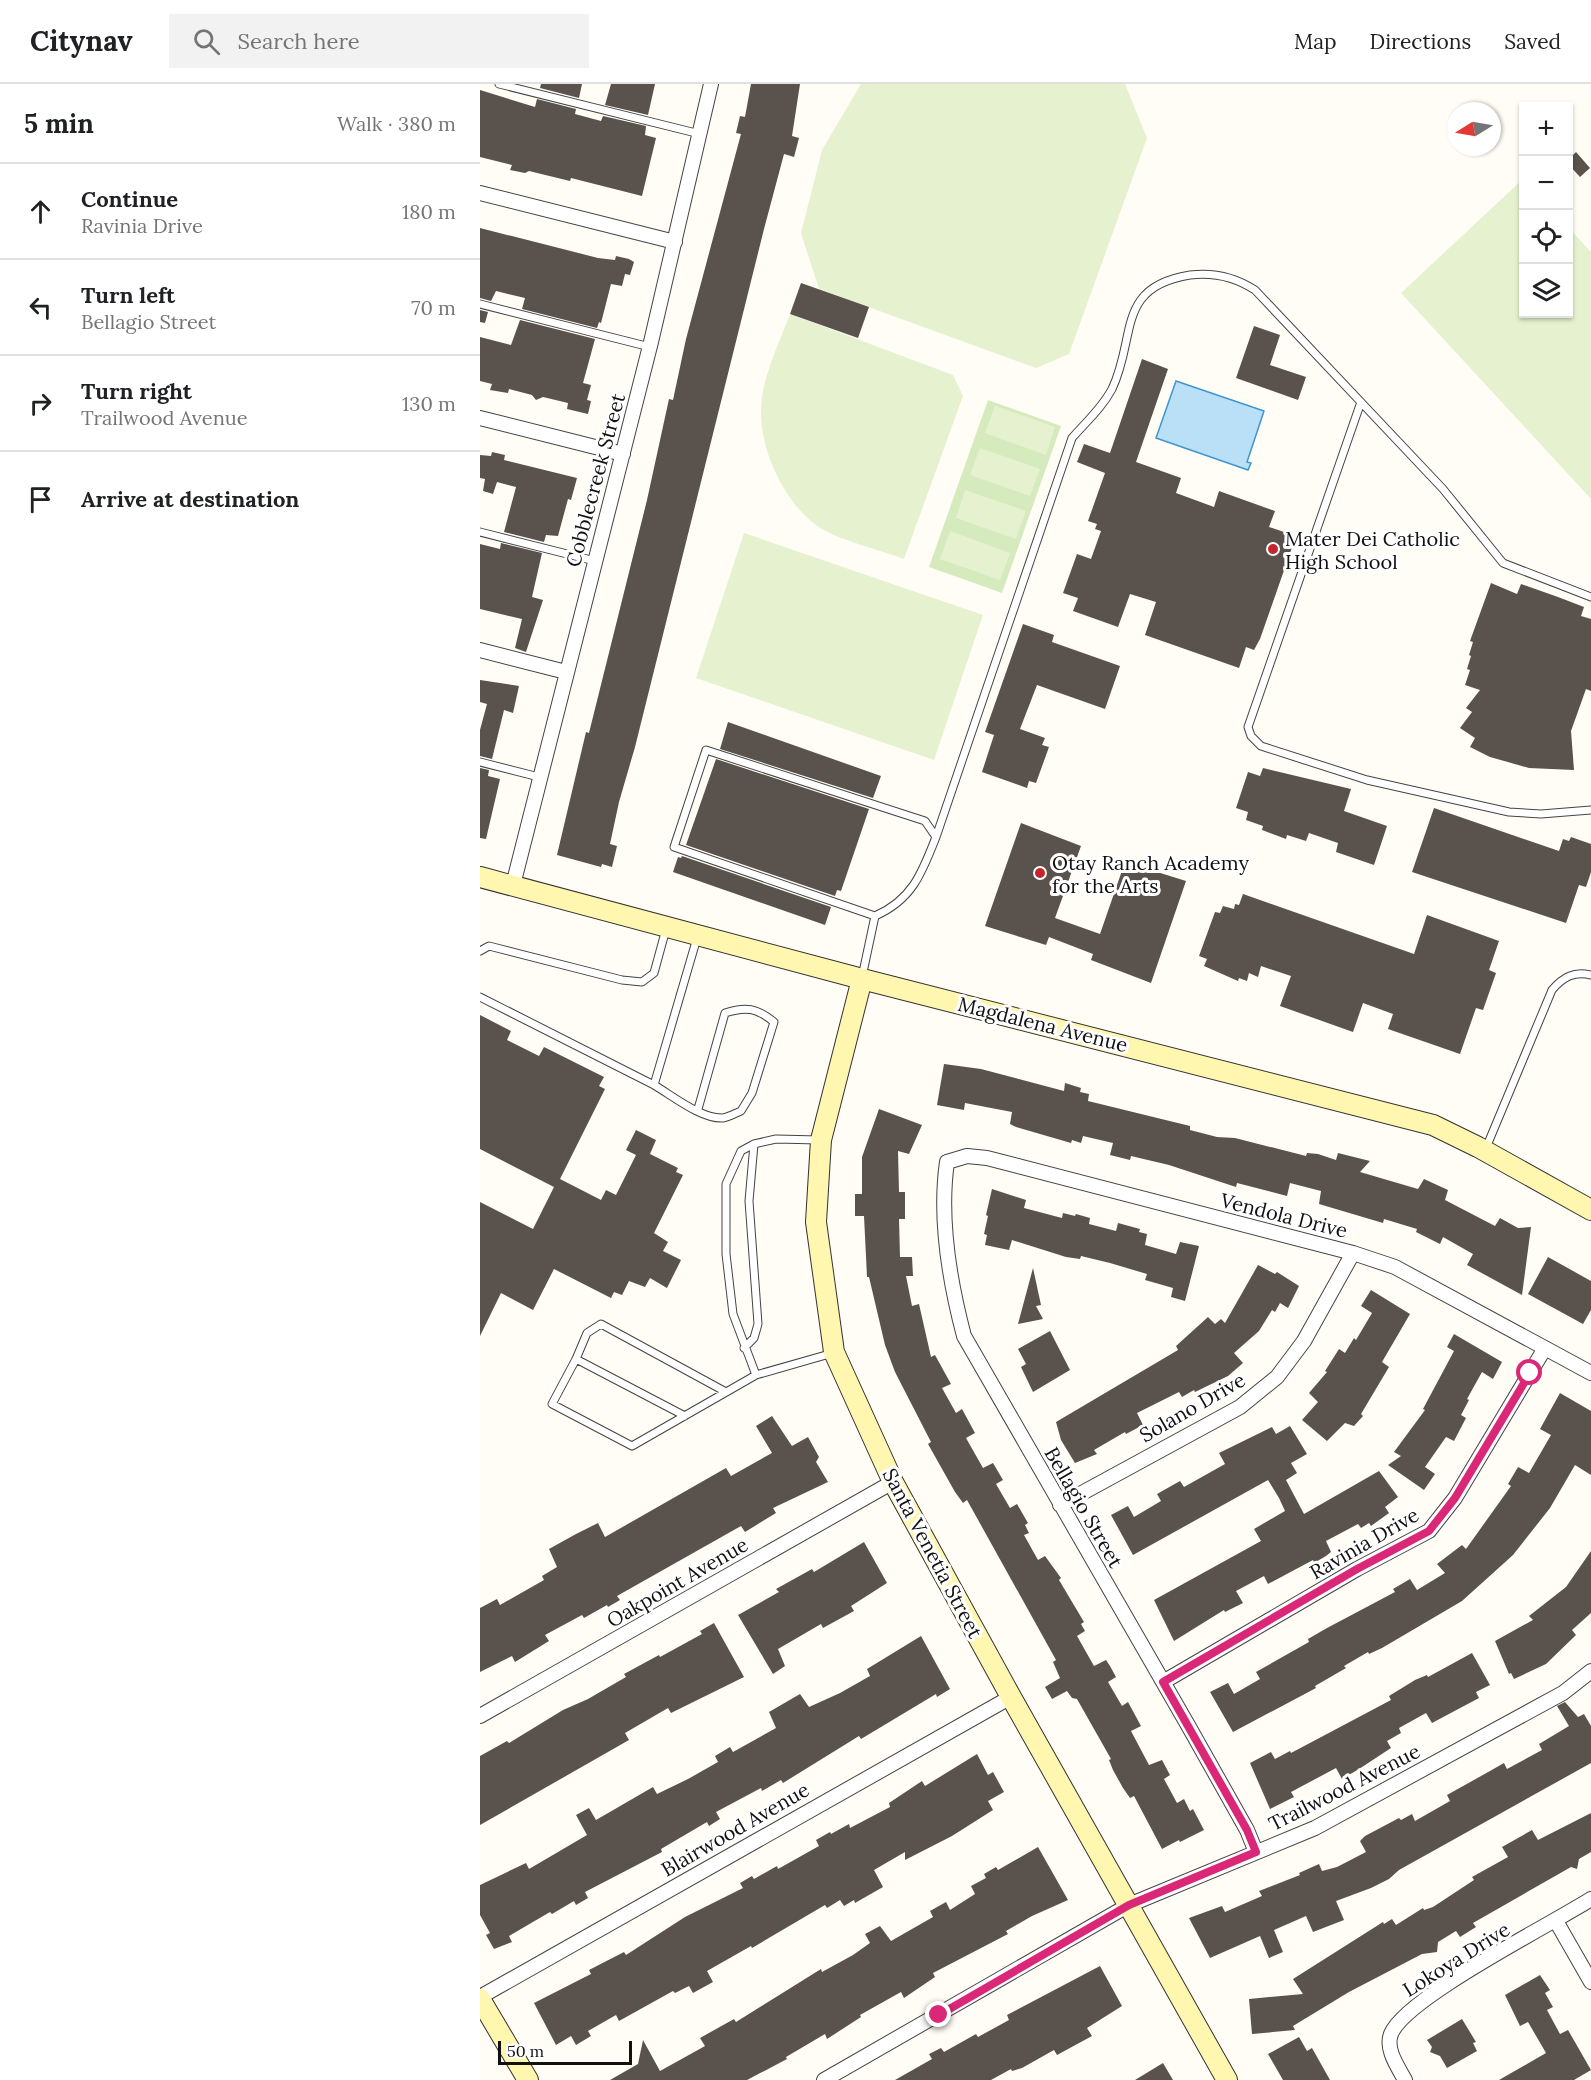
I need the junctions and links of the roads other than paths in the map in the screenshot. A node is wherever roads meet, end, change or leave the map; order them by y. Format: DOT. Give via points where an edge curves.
graph roads {
  1 [pos="499,84"];
  2 [pos="711,84"];
  3 [pos="701,135"];
  4 [pos="480,193"];
  5 [pos="675,242"];
  6 [pos="480,304"];
  7 [pos="650,347"];
  8 [pos="1361,402"];
  9 [pos="480,418"];
  10 [pos="623,454"];
  11 [pos="480,532"];
  12 [pos="595,561"];
  13 [pos="1591,597"];
  14 [pos="480,650"];
  15 [pos="566,672"];
  16 [pos="480,762"];
  17 [pos="538,777"];
  18 [pos="1591,810"];
  19 [pos="936,837"];
  20 [pos="480,877"];
  21 [pos="513,885"];
  22 [pos="875,916"];
  23 [pos="666,927"];
  24 [pos="698,935"];
  25 [pos="480,951"];
  26 [pos="1591,975"];
  27 [pos="862,979"];
  28 [pos="480,997"];
  29 [pos="654,1085"];
  30 [pos="698,1109"];
  31 [pos="821,1140"];
  32 [pos="754,1144"];
  33 [pos="1485,1150"];
  34 [pos="947,1162"];
  35 [pos="1591,1210"];
  36 [pos="1353,1253"];
  37 [pos="744,1348"];
  38 [pos="1545,1348"];
  39 [pos="834,1352"];
  40 [pos="576,1359"];
  41 [pos="1591,1373"];
  42 [pos="756,1375"];
  43 [pos="726,1392"];
  44 [pos="685,1416"];
  45 [pos="893,1482"];
  46 [pos="1060,1505"];
  47 [pos="1591,1671"];
  48 [pos="1163,1682"];
  49 [pos="1011,1697"];
  50 [pos="480,1716"];
  51 [pos="1256,1852"];
  52 [pos="1591,1899"];
  53 [pos="1129,1905"];
  54 [pos="1556,1922"];
  55 [pos="1591,1982"];
  56 [pos="480,1998"];
  57 [pos="528,2080"];
  58 [pos="824,2080"];
  59 [pos="1227,2080"];
  60 [pos="1405,2080"];
  1 -- 3 [label="lane"];
  2 -- 3 [label="street, Cobblecreek Street"];
  3 -- 5 [label="street, Cobblecreek Street"];
  4 -- 5 [label="street"];
  5 -- 7 [label="street, Cobblecreek Street"];
  6 -- 7 [label="lane"];
  7 -- 10 [label="street, Cobblecreek Street"];
  8 -- 13 [label="lane" via="1443,489 1503,563"];
  8 -- 18 [label="lane" via="1248,727 1251,736 1261,746 1367,780 1509,812"];
  8 -- 19 [label="lane" via="1255,290 1242,282 1220,275 1179,277 1155,285 1140,299 1113,386 1102,406 1072,438"];
  9 -- 10 [label="street"];
  10 -- 12 [label="street, Cobblecreek Street"];
  11 -- 12 [label="lane"];
  12 -- 15 [label="street, Cobblecreek Street"];
  14 -- 15 [label="street"];
  15 -- 17 [label="street, Cobblecreek Street"];
  16 -- 17 [label="lane"];
  17 -- 21 [label="street, Cobblecreek Street"];
  19 -- 22 [label="lane" via="921,876 895,908"];
  19 -- 22 [label="lane" via="925,821 706,750 674,847"];
  20 -- 21 [label="street, Magdalena Avenue"];
  21 -- 23 [label="street, Magdalena Avenue"];
  22 -- 27 [label="lane"];
  23 -- 24 [label="street, Magdalena Avenue"];
  23 -- 25 [label="lane" via="654,973 642,982 489,946"];
  24 -- 27 [label="street, Magdalena Avenue"];
  24 -- 29 [label="lane"];
  26 -- 33 [label="lane" via="1570,975 1552,990"];
  27 -- 31 [label="street, Santa Venetia Street"];
  27 -- 33 [label="street, Magdalena Avenue" via="1369,1107 1433,1125"];
  28 -- 29 [label="lane"];
  29 -- 30 [label="lane"];
  30 -- 30 [label="lane" via="724,1118 741,1111 752,1093 774,1022 761,1011 742,1007 725,1013"];
  31 -- 32 [label="lane" via="776,1139"];
  31 -- 39 [label="street, Santa Venetia Street" via="816,1222"];
  32 -- 37 [label="lane" via="749,1201 759,1324 754,1338"];
  32 -- 37 [label="lane" via="741,1151 726,1184 728,1274 733,1314"];
  33 -- 35 [label="street, Magdalena Avenue"];
  34 -- 36 [label="street, Vendola Drive" via="967,1156 987,1158"];
  34 -- 46 [label="street, Bellagio Street" via="944,1182 952,1291 964,1336"];
  36 -- 38 [label="street, Vendola Drive" via="1395,1267"];
  36 -- 46 [label="street, Solano Drive" via="1305,1341 1276,1377 1240,1407"];
  37 -- 42 [label="lane"];
  38 -- 41 [label="street, Vendola Drive"];
  38 -- 48 [label="street, Ravinia Drive" via="1455,1498 1429,1531"];
  39 -- 42 [label="lane"];
  39 -- 45 [label="street, Santa Venetia Street"];
  40 -- 43 [label="lane" via="587,1333 601,1324"];
  40 -- 44 [label="lane"];
  40 -- 44 [label="lane" via="552,1404 622,1441 632,1446"];
  42 -- 43 [label="lane"];
  43 -- 44 [label="lane"];
  45 -- 49 [label="street, Santa Venetia Street"];
  45 -- 50 [label="street, Oakpoint Avenue"];
  46 -- 48 [label="street, Bellagio Street"];
  47 -- 51 [label="street, Trailwood Avenue" via="1563,1693 1315,1828"];
  48 -- 51 [label="street, Bellagio Street"];
  49 -- 53 [label="street, Santa Venetia Street"];
  49 -- 56 [label="street, Blairwood Avenue"];
  51 -- 53 [label="street, Trailwood Avenue"];
  52 -- 54 [label="street, Lokoya Drive"];
  53 -- 58 [label="street, Trailwood Avenue"];
  53 -- 59 [label="street, Santa Venetia Street"];
  54 -- 55 [label="street"];
  54 -- 60 [label="street, Lokoya Drive" via="1427,1996 1398,2020 1390,2036 1390,2052"];
  56 -- 57 [label="street"];
}
